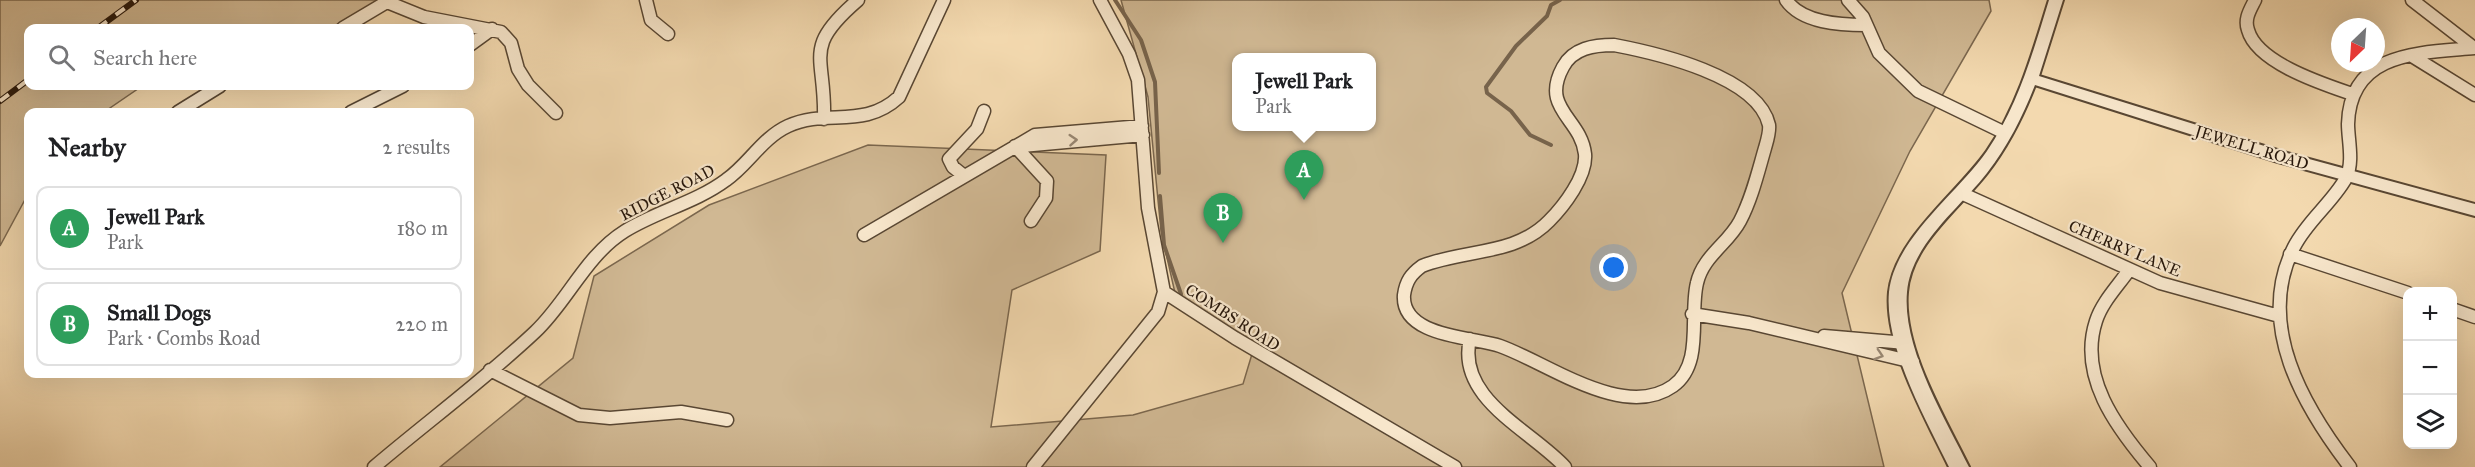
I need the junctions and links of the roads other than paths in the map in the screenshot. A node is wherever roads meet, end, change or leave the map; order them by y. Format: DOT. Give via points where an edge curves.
graph roads {
  1 [pos="646,0"];
  2 [pos="858,0"];
  3 [pos="944,0"];
  4 [pos="1100,0"];
  5 [pos="1786,0"];
  6 [pos="1848,0"];
  7 [pos="2056,0"];
  8 [pos="2255,0"];
  9 [pos="2412,0"];
  10 [pos="389,1"];
  11 [pos="349,24"];
  12 [pos="464,24"];
  13 [pos="474,26"];
  14 [pos="1866,26"];
  15 [pos="492,29"];
  16 [pos="668,34"];
  17 [pos="474,42"];
  18 [pos="2475,48"];
  19 [pos="2412,56"];
  20 [pos="2030,78"];
  21 [pos="214,90"];
  22 [pos="395,90"];
  23 [pos="2352,94"];
  24 [pos="2475,95"];
  25 [pos="184,108"];
  26 [pos="362,108"];
  27 [pos="984,111"];
  28 [pos="556,113"];
  29 [pos="824,119"];
  30 [pos="1143,130"];
  31 [pos="2005,133"];
  32 [pos="1015,147"];
  33 [pos="963,176"];
  34 [pos="2347,176"];
  35 [pos="1963,194"];
  36 [pos="2475,210"];
  37 [pos="1031,221"];
  38 [pos="864,235"];
  39 [pos="2290,254"];
  40 [pos="2129,270"];
  41 [pos="2403,291"];
  42 [pos="1164,292"];
  43 [pos="2457,311"];
  44 [pos="1692,314"];
  45 [pos="2279,316"];
  46 [pos="2475,317"];
  47 [pos="1805,336"];
  48 [pos="1470,339"];
  49 [pos="1906,344"];
  50 [pos="1913,362"];
  51 [pos="490,370"];
  52 [pos="727,420"];
  53 [pos="374,467"];
  54 [pos="1033,467"];
  55 [pos="1455,467"];
  56 [pos="1565,467"];
  57 [pos="1959,467"];
  58 [pos="2150,467"];
  59 [pos="2349,467"];
  1 -- 16 [label="street" via="651,20"];
  2 -- 29 [label="street" via="834,19 819,44"];
  3 -- 29 [label="street, RIDGE ROAD" via="895,102 870,116"];
  4 -- 30 [label="street, COMBS ROAD" via="1135,68"];
  5 -- 14 [label="street" via="1793,10 1816,18"];
  6 -- 14 [label="street"];
  7 -- 20 [label="street"];
  8 -- 23 [label="street" via="2247,26 2260,48 2297,73"];
  9 -- 18 [label="street"];
  10 -- 11 [label="street"];
  10 -- 12 [label="street" via="424,17"];
  13 -- 15 [label="street"];
  14 -- 31 [label="street" via="1878,53 1918,91"];
  15 -- 17 [label="street"];
  15 -- 28 [label="street" via="506,37 528,85"];
  18 -- 19 [label="street"];
  19 -- 23 [label="street" via="2397,57 2372,69 2357,82"];
  19 -- 24 [label="street"];
  20 -- 31 [label="street"];
  20 -- 34 [label="street, JEWELL ROAD"];
  21 -- 25 [label="street"];
  22 -- 26 [label="street"];
  23 -- 34 [label="street"];
  27 -- 33 [label="street" via="977,129 949,159"];
  29 -- 51 [label="street, RIDGE ROAD" via="789,126 771,137 737,173 716,188 617,237 595,256 547,321"];
  30 -- 32 [label="street"];
  30 -- 42 [label="street, COMBS ROAD" via="1152,240"];
  31 -- 35 [label="street"];
  32 -- 33 [label="street"];
  32 -- 37 [label="street" via="1042,174 1050,191 1049,199"];
  33 -- 38 [label="street"];
  34 -- 36 [label="street, JEWELL ROAD"];
  34 -- 39 [label="street"];
  35 -- 40 [label="street, CHERRY LANE"];
  35 -- 49 [label="street" via="1920,242 1904,267 1898,303"];
  39 -- 41 [label="street"];
  39 -- 45 [label="street"];
  40 -- 45 [label="street, CHERRY LANE" via="2203,297"];
  40 -- 58 [label="street" via="2096,322 2092,354 2110,414"];
  42 -- 54 [label="street" via="1158,312"];
  42 -- 55 [label="street, COMBS ROAD" via="1257,354 1374,417"];
  43 -- 46 [label="street"];
  44 -- 47 [label="street"];
  44 -- 48 [label="street" via="1686,372 1672,386 1639,398 1603,392 1509,350"];
  44 -- 48 [label="street" via="1693,295 1704,263 1733,231 1744,212 1768,142 1767,120 1748,95 1712,75 1639,50 1604,45 1576,52 1554,83 1555,98 1582,143 1584,156 1583,169 1552,217 1514,243 1429,262 1407,282 1405,306 1415,320 1432,330"];
  45 -- 59 [label="street" via="2288,363 2303,401"];
  47 -- 49 [label="street" via="1843,336"];
  47 -- 50 [label="street, one-way"];
  48 -- 56 [label="street" via="1468,364 1480,389"];
  49 -- 50 [label="street"];
  50 -- 57 [label="street"];
  51 -- 52 [label="street" via="579,415 610,418 681,412"];
  51 -- 53 [label="street, RIDGE ROAD"];
}
